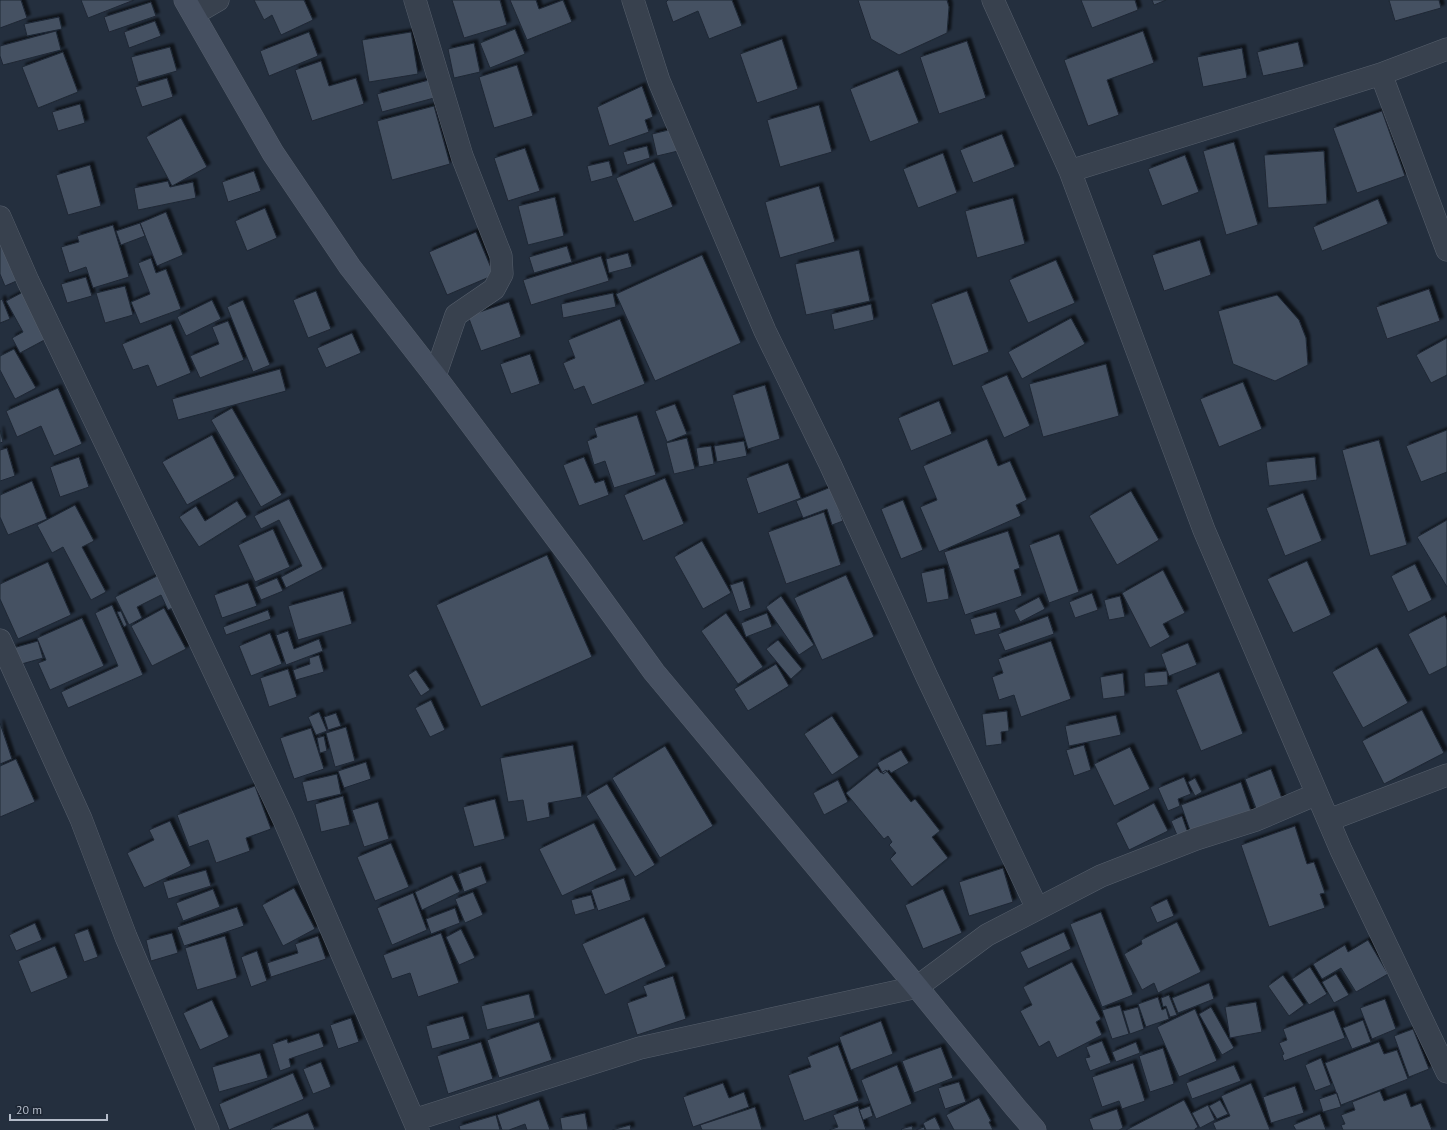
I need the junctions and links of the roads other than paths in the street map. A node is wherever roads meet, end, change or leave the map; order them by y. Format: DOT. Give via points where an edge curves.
graph roads {
  1 [pos="218,0"];
  2 [pos="415,0"];
  3 [pos="632,0"];
  4 [pos="993,0"];
  5 [pos="190,7"];
  6 [pos="1447,49"];
  7 [pos="1381,74"];
  8 [pos="1070,171"];
  9 [pos="0,218"];
  10 [pos="1447,250"];
  11 [pos="435,376"];
  12 [pos="0,640"];
  13 [pos="1447,775"];
  14 [pos="1317,794"];
  15 [pos="1329,820"];
  16 [pos="1037,908"];
  17 [pos="916,987"];
  18 [pos="1447,1072"];
  19 [pos="416,1125"];
  20 [pos="208,1130"];
  21 [pos="1035,1130"];
  1 -- 5 [label="street"];
  2 -- 11 [label="street" via="462,156 501,256 502,274 494,289 456,315"];
  3 -- 16 [label="street" via="659,81 765,331 830,464 927,677"];
  4 -- 8 [label="street"];
  5 -- 11 [label="main road" via="273,153 350,267"];
  6 -- 7 [label="street"];
  7 -- 8 [label="street"];
  7 -- 10 [label="street"];
  8 -- 14 [label="street" via="1204,530"];
  9 -- 19 [label="street" via="284,820"];
  11 -- 17 [label="main road" via="654,672"];
  12 -- 20 [label="street" via="81,819 126,937"];
  13 -- 15 [label="street"];
  14 -- 15 [label="street"];
  14 -- 16 [label="street" via="1256,820 1196,839 1100,876"];
  15 -- 18 [label="street"];
  16 -- 17 [label="street" via="987,935"];
  17 -- 19 [label="street" via="640,1048"];
  17 -- 21 [label="main road"];
}
